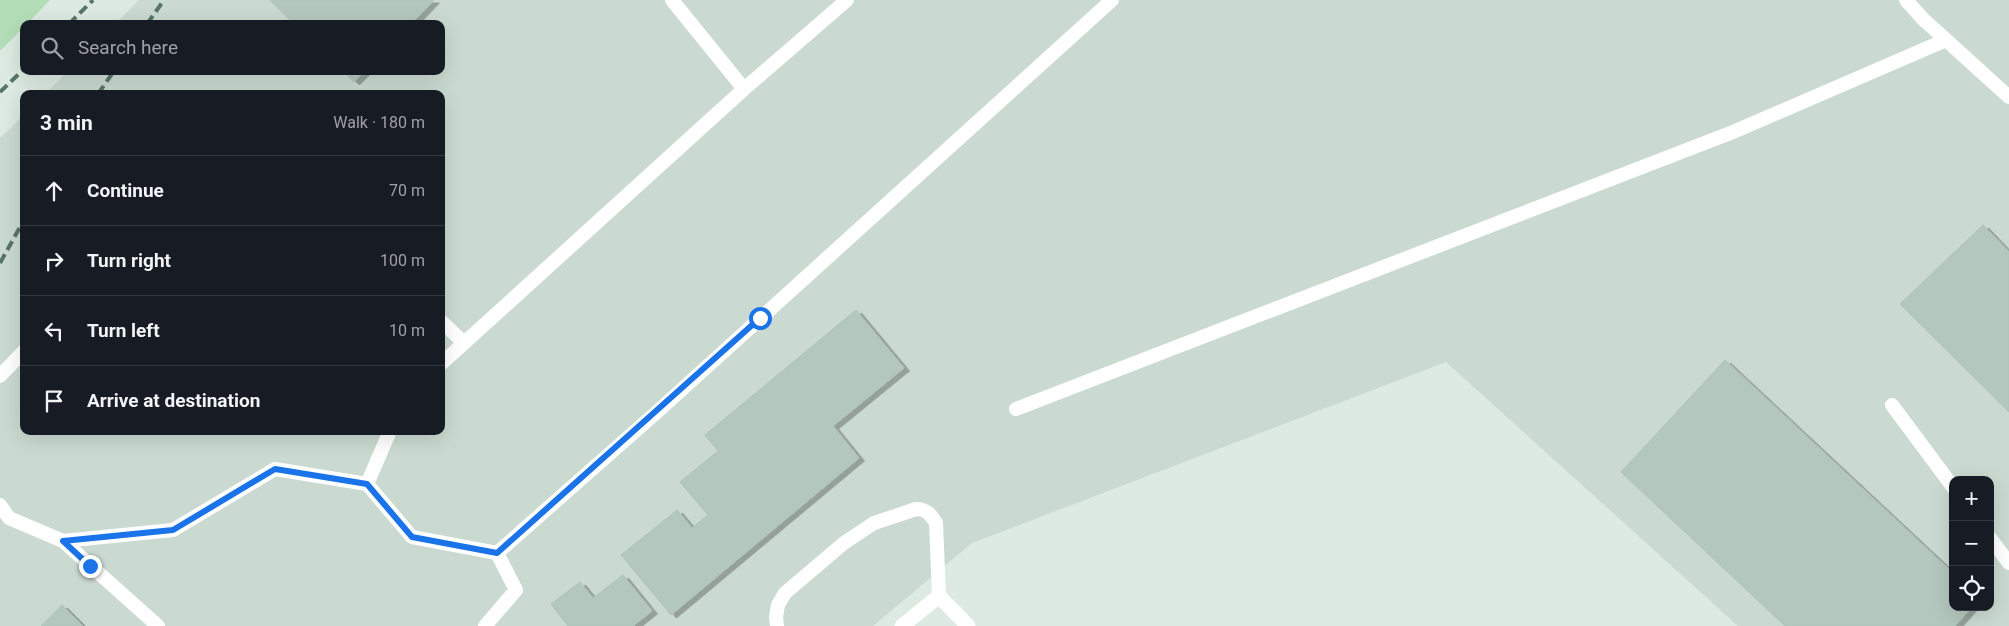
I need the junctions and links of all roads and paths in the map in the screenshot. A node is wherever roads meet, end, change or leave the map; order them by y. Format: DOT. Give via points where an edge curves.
graph roads {
  1 [pos="672,0"];
  2 [pos="847,0"];
  3 [pos="1112,0"];
  4 [pos="1906,0"];
  5 [pos="1946,40"];
  6 [pos="744,89"];
  7 [pos="2009,97"];
  8 [pos="445,325"];
  9 [pos="464,343"];
  10 [pos="20,355"];
  11 [pos="445,360"];
  12 [pos="0,376"];
  13 [pos="1892,405"];
  14 [pos="1016,409"];
  15 [pos="388,435"];
  16 [pos="1949,482"];
  17 [pos="367,484"];
  18 [pos="0,505"];
  19 [pos="63,541"];
  20 [pos="1994,543"];
  21 [pos="497,553"];
  22 [pos="2009,563"];
  23 [pos="939,596"];
  24 [pos="158,626"];
  25 [pos="485,626"];
  26 [pos="777,626"];
  27 [pos="902,626"];
  28 [pos="968,626"];
  1 -- 6 [label="lane"];
  2 -- 6 [label="lane"];
  3 -- 21 [label="lane"];
  4 -- 5 [label="lane"];
  5 -- 7 [label="lane"];
  5 -- 14 [label="lane" via="1733,132"];
  6 -- 9 [label="lane"];
  8 -- 9 [label="lane"];
  9 -- 11 [label="lane"];
  10 -- 12 [label="lane"];
  13 -- 16 [label="lane"];
  15 -- 17 [label="lane"];
  17 -- 19 [label="lane" via="275,469 173,530"];
  17 -- 21 [label="lane" via="412,537"];
  18 -- 19 [label="lane" via="9,518"];
  19 -- 24 [label="lane"];
  20 -- 22 [label="lane"];
  21 -- 25 [label="lane" via="516,590"];
  23 -- 26 [label="lane" via="936,523 930,514 916,509 874,523 844,543 785,593 778,605"];
  23 -- 27 [label="street"];
  23 -- 28 [label="street"];
}
